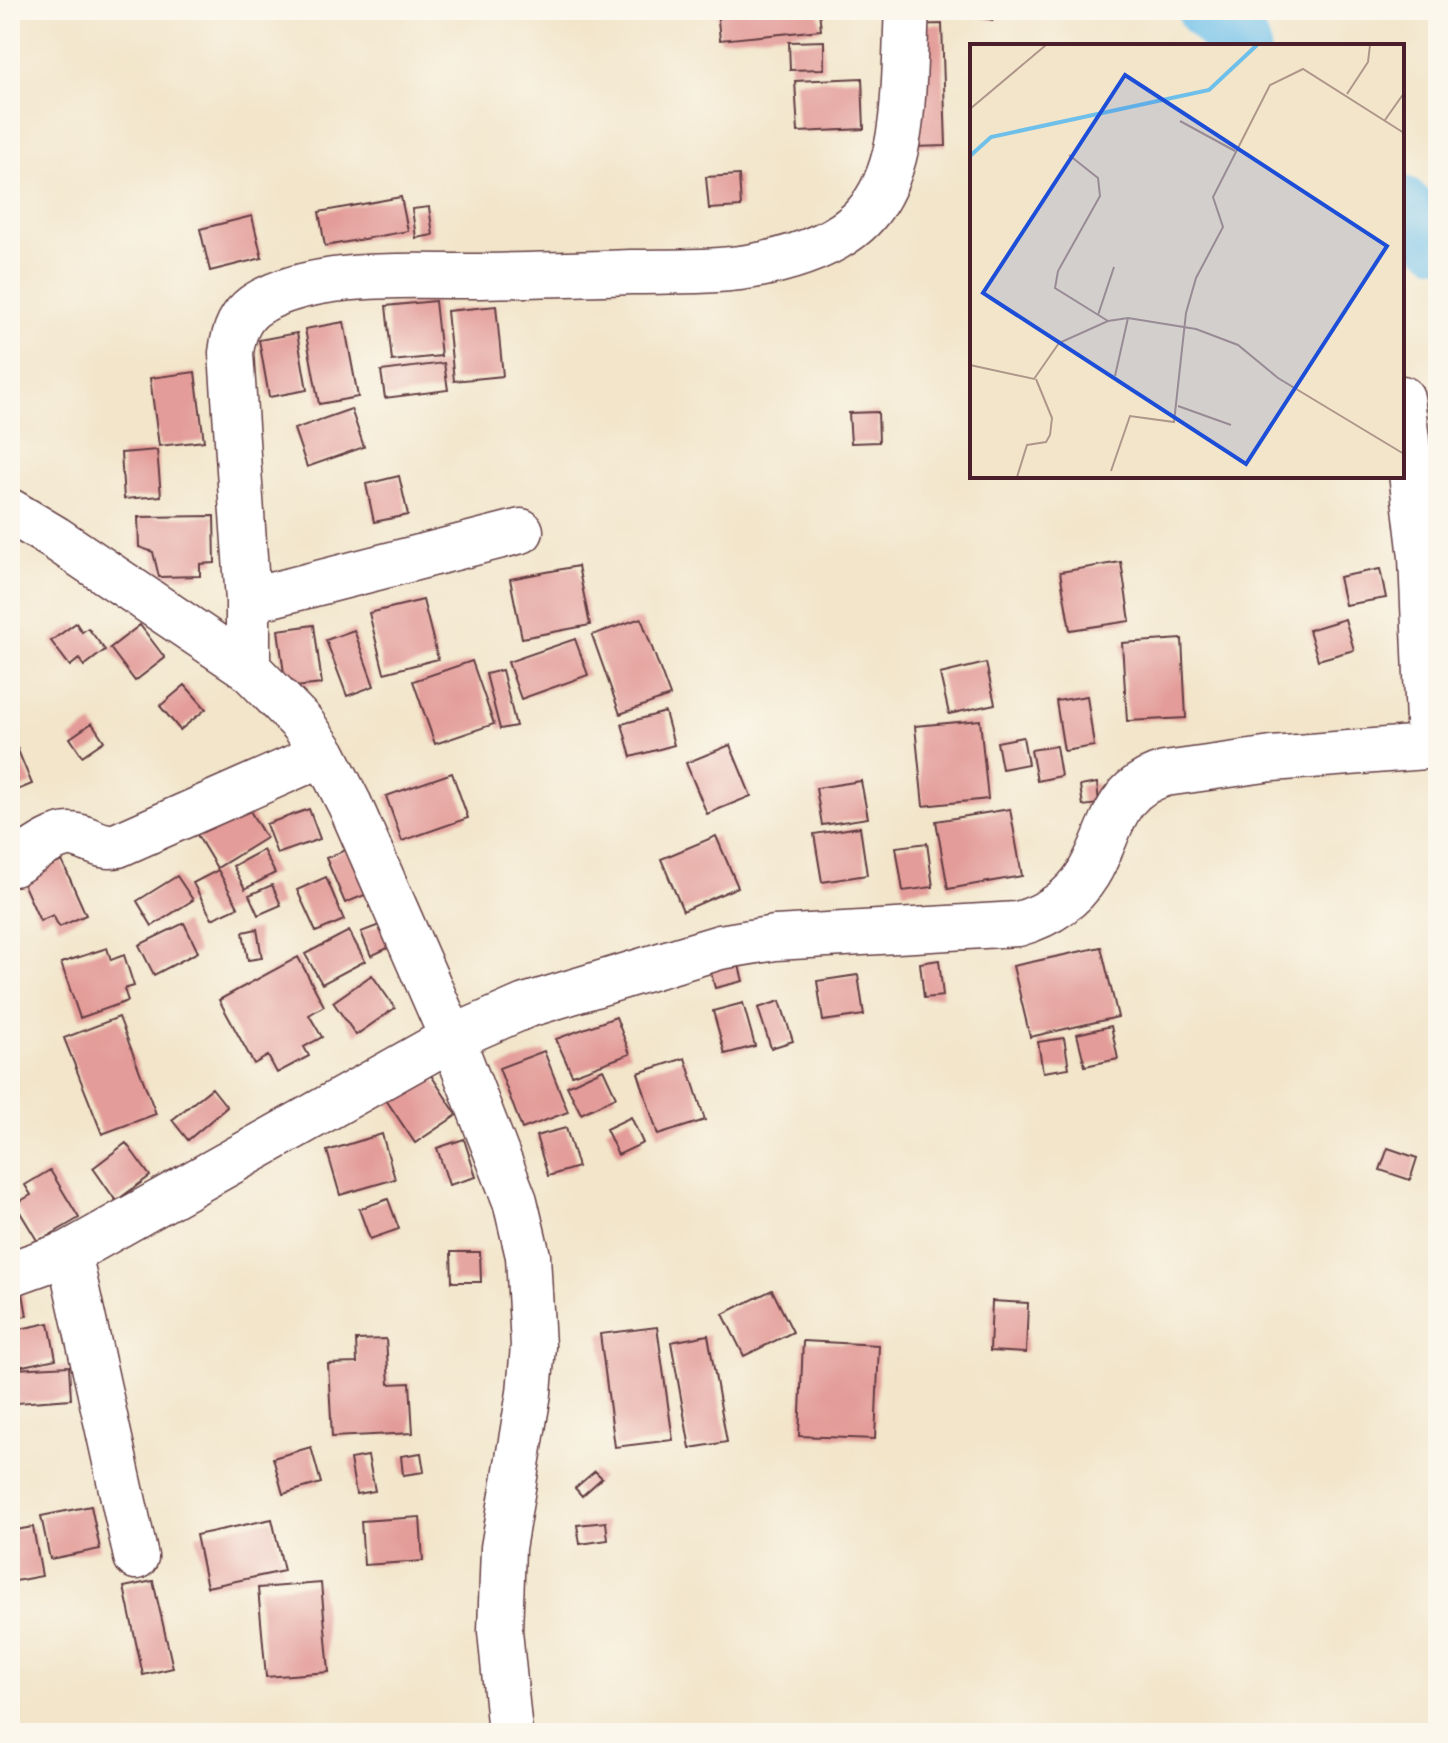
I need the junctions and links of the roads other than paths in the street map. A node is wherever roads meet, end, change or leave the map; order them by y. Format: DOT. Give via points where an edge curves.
graph roads {
  1 [pos="907,10"];
  2 [pos="1404,415"];
  3 [pos="10,511"];
  4 [pos="521,531"];
  5 [pos="248,601"];
  6 [pos="248,668"];
  7 [pos="1434,746"];
  8 [pos="324,754"];
  9 [pos="13,864"];
  10 [pos="452,1038"];
  11 [pos="69,1253"];
  12 [pos="10,1274"];
  13 [pos="136,1557"];
  14 [pos="510,1733"];
  1 -- 5 [label="street" via="898,148 886,186 868,212 809,251 763,264 701,270 392,275 303,286 255,305 237,327 231,353"];
  2 -- 7 [label="street" via="1421,557"];
  3 -- 6 [label="street"];
  4 -- 5 [label="street"];
  5 -- 6 [label="street"];
  6 -- 8 [label="street" via="302,723"];
  7 -- 10 [label="street" via="1272,759 1148,778 1124,799 1073,894 1035,919 775,938 720,947 525,1006"];
  8 -- 9 [label="street" via="118,845 63,836"];
  8 -- 10 [label="street"];
  10 -- 11 [label="street"];
  10 -- 14 [label="street" via="515,1201 528,1256 533,1346 529,1393 503,1548 500,1631"];
  11 -- 12 [label="street"];
  11 -- 13 [label="street"];
}
